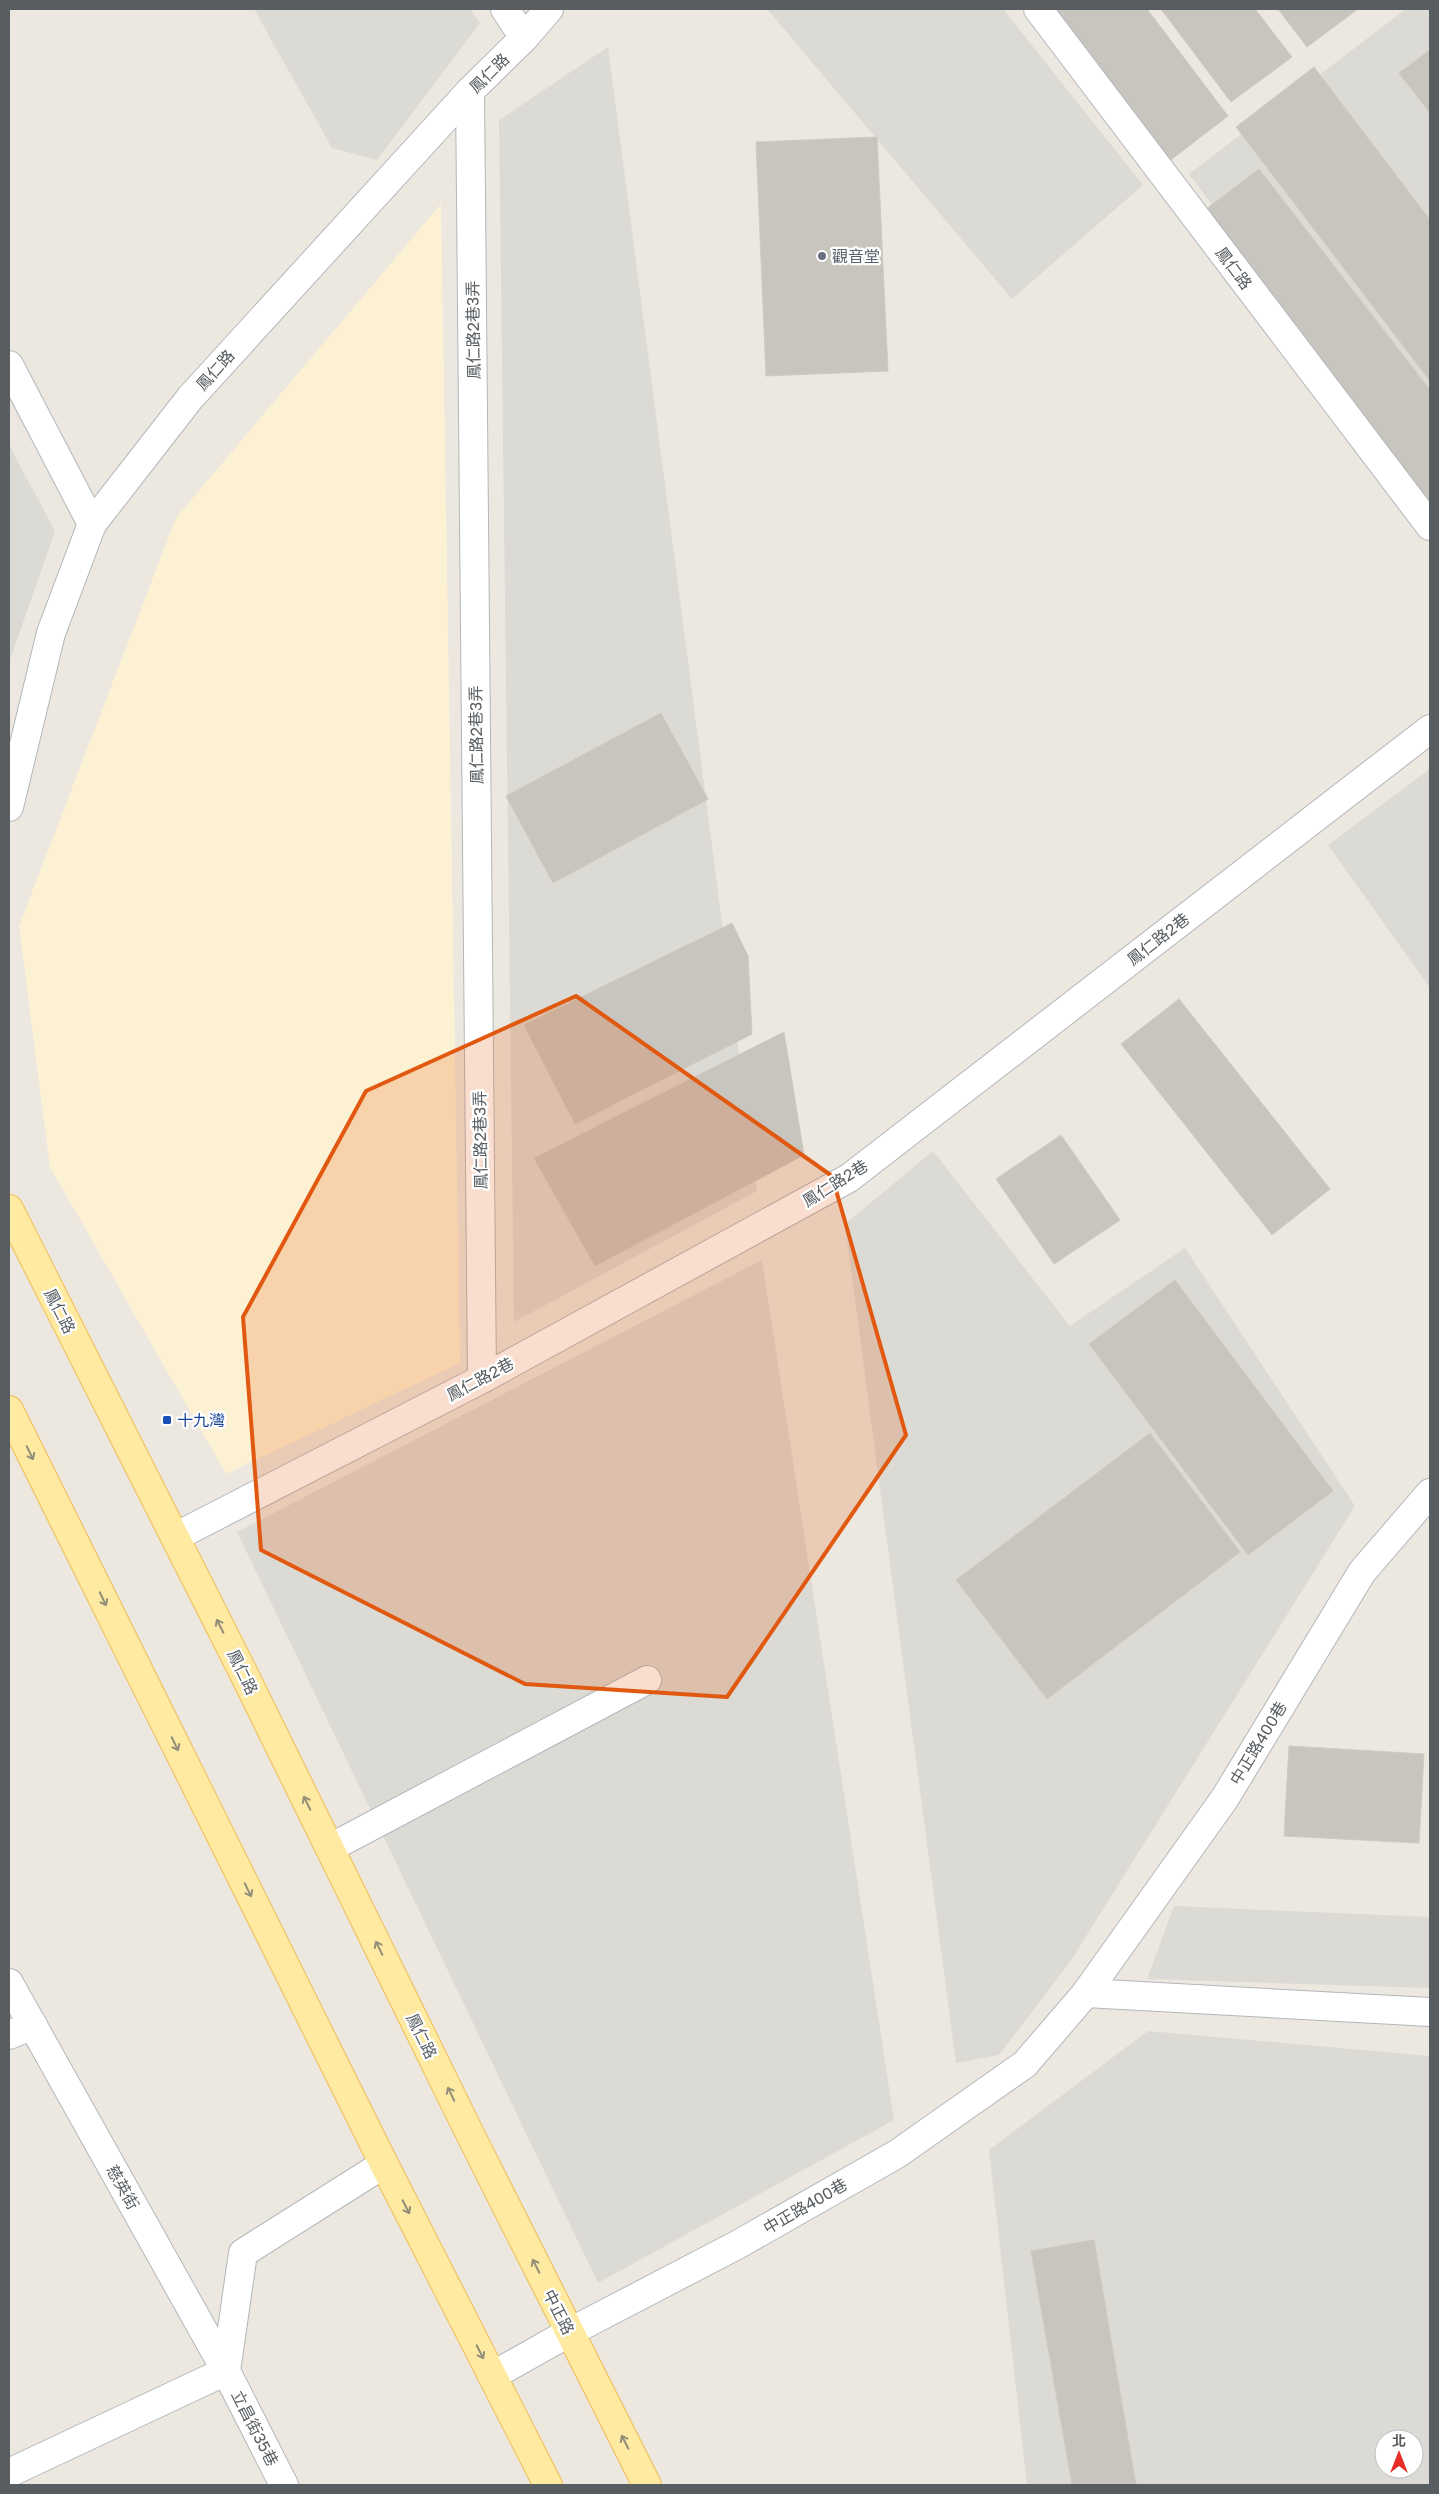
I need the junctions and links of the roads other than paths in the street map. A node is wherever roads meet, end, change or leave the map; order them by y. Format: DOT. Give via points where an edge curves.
graph roads {
  1 [pos="504,9"];
  2 [pos="549,9"];
  3 [pos="1038,9"];
  4 [pos="524,38"];
  5 [pos="470,91"];
  6 [pos="9,365"];
  7 [pos="92,524"];
  8 [pos="1430,526"];
  9 [pos="1430,729"];
  10 [pos="9,808"];
  11 [pos="9,1209"];
  12 [pos="482,1379"];
  13 [pos="9,1410"];
  14 [pos="1430,1493"];
  15 [pos="175,1537"];
  16 [pos="647,1680"];
  17 [pos="330,1848"];
  18 [pos="9,1983"];
  19 [pos="1086,1993"];
  20 [pos="1430,2012"];
  21 [pos="21,2030"];
  22 [pos="472,2138"];
  23 [pos="384,2164"];
  24 [pos="570,2332"];
  25 [pos="226,2371"];
  26 [pos="492,2376"];
  27 [pos="9,2473"];
  28 [pos="284,2485"];
  29 [pos="548,2485"];
  30 [pos="647,2485"];
  1 -- 4 [label="street"];
  2 -- 4 [label="street, 鳳仁路"];
  3 -- 8 [label="street, 鳳仁路"];
  4 -- 5 [label="street, 鳳仁路"];
  5 -- 7 [label="street, 鳳仁路" via="190,398"];
  5 -- 12 [label="street, 鳳仁路2巷3弄"];
  6 -- 7 [label="street"];
  7 -- 10 [label="street, 鳳仁路" via="51,633"];
  9 -- 12 [label="street, 鳳仁路2巷" via="848,1178"];
  11 -- 15 [label="main road, 鳳仁路"];
  12 -- 15 [label="street, 鳳仁路2巷"];
  13 -- 23 [label="main road, one-way"];
  14 -- 19 [label="street, 中正路400巷" via="1362,1572 1225,1798"];
  17 -- 15 [label="main road, 鳳仁路, one-way"];
  16 -- 17 [label="street"];
  22 -- 17 [label="main road, 鳳仁路, one-way"];
  18 -- 21 [label="street, 慈英街"];
  19 -- 20 [label="street"];
  19 -- 24 [label="street, 中正路400巷" via="1025,2064 897,2154 737,2245"];
  21 -- 25 [label="street, 慈英街"];
  24 -- 22 [label="main road, 中正路, one-way"];
  23 -- 25 [label="street" via="243,2253"];
  23 -- 26 [label="main road, one-way"];
  24 -- 26 [label="street, 中正路400巷"];
  30 -- 24 [label="main road, 中正路, one-way"];
  25 -- 27 [label="street"];
  25 -- 28 [label="street, 立昌街35巷"];
  26 -- 29 [label="main road"];
}
